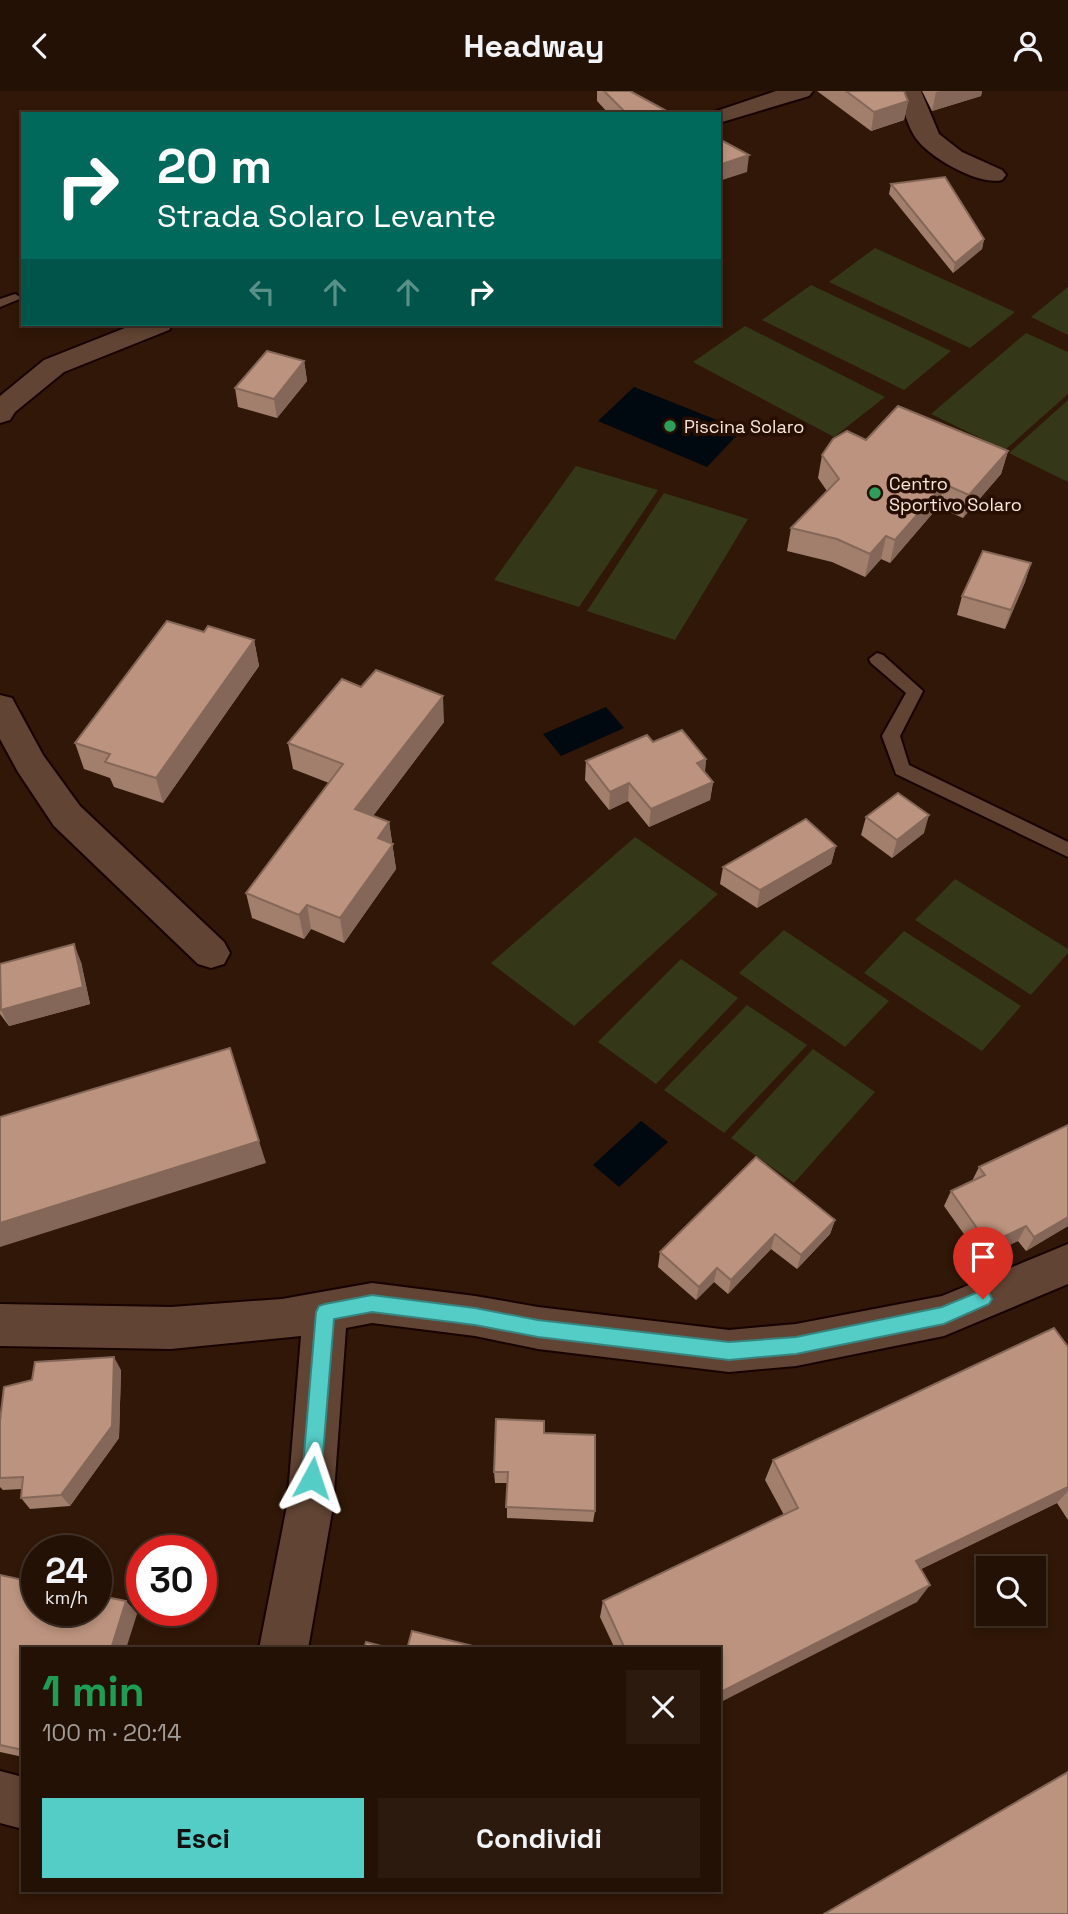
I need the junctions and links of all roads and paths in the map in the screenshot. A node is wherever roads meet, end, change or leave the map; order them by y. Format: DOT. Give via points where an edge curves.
graph roads {
  1 [pos="801,91"];
  2 [pos="908,91"];
  3 [pos="721,115"];
  4 [pos="993,175"];
  5 [pos="15,297"];
  6 [pos="0,303"];
  7 [pos="154,326"];
  8 [pos="0,414"];
  9 [pos="877,659"];
  10 [pos="0,708"];
  11 [pos="1068,850"];
  12 [pos="211,953"];
  13 [pos="1068,1264"];
  14 [pos="325,1312"];
  15 [pos="0,1325"];
  16 [pos="283,1647"];
  17 [pos="0,1797"];
  18 [pos="21,1802"];
  1 -- 3 [label="street"];
  2 -- 4 [label="street" via="928,138 953,157"];
  5 -- 6 [label="lane"];
  7 -- 8 [label="street" via="54,366"];
  9 -- 11 [label="lane" via="915,691 891,736 902,768"];
  10 -- 12 [label="street" via="30,763 67,816"];
  13 -- 14 [label="street" via="944,1315 796,1345 729,1351 372,1303"];
  14 -- 15 [label="street" via="171,1328"];
  14 -- 16 [label="street" via="310,1506"];
  17 -- 18 [label="street"];
}
